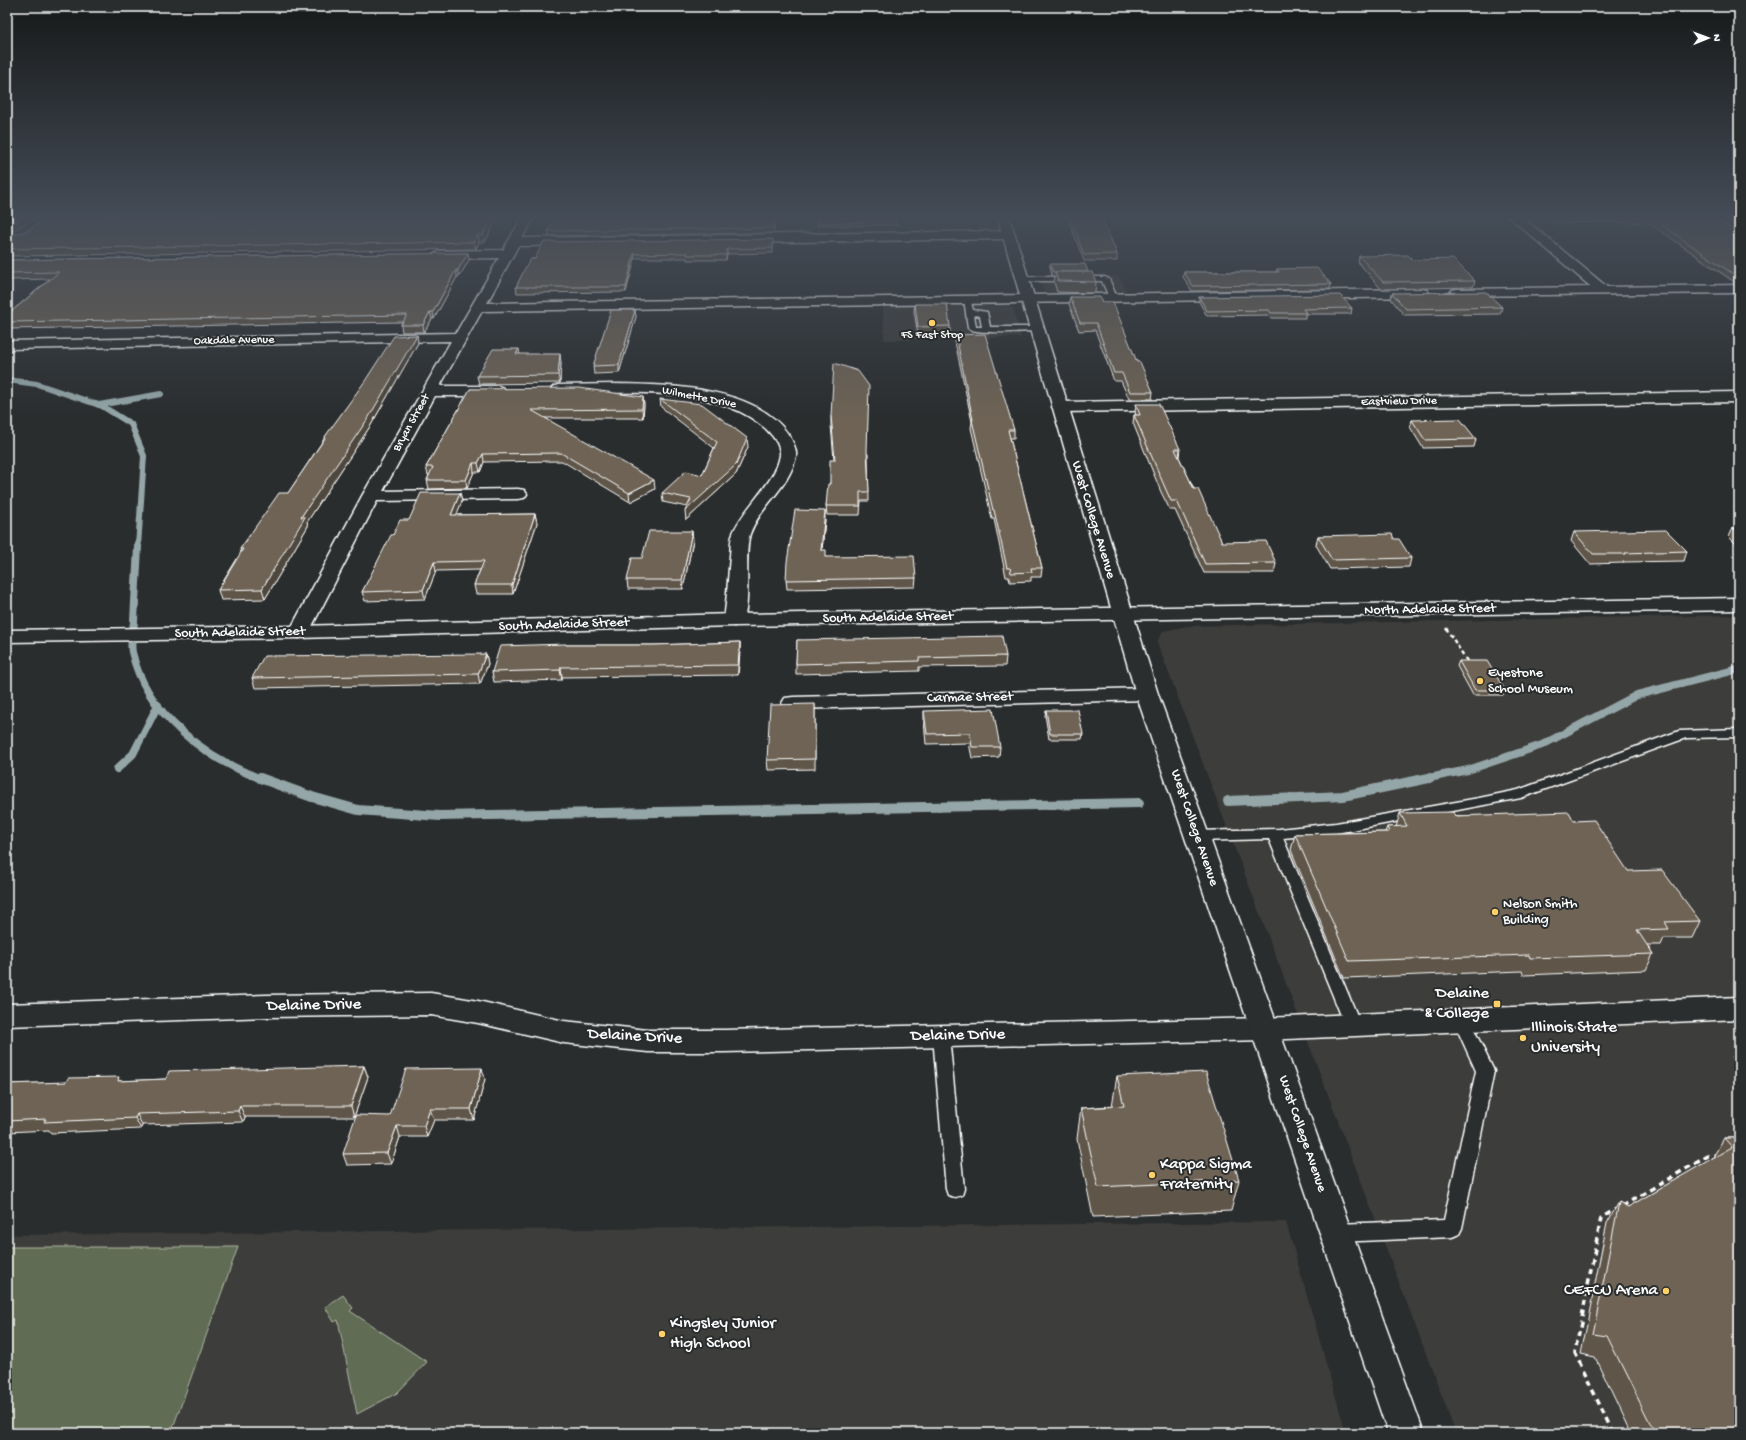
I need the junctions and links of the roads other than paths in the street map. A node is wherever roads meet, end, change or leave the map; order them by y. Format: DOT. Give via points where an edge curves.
graph roads {
  1 [pos="491,283"];
  2 [pos="1023,283"];
  3 [pos="1107,283"];
  4 [pos="1595,283"];
  5 [pos="1739,289"];
  6 [pos="1604,291"];
  7 [pos="1027,298"];
  8 [pos="1113,298"];
  9 [pos="968,306"];
  10 [pos="478,307"];
  11 [pos="1036,329"];
  12 [pos="988,330"];
  13 [pos="461,337"];
  14 [pos="7,345"];
  15 [pos="516,390"];
  16 [pos="539,390"];
  17 [pos="430,392"];
  18 [pos="1739,397"];
  19 [pos="1060,407"];
  20 [pos="518,494"];
  21 [pos="371,496"];
  22 [pos="1739,604"];
  23 [pos="1122,614"];
  24 [pos="734,620"];
  25 [pos="299,632"];
  26 [pos="7,636"];
  27 [pos="1147,694"];
  28 [pos="793,703"];
  29 [pos="1739,732"];
  30 [pos="1274,834"];
  31 [pos="1196,836"];
  32 [pos="1739,1008"];
  33 [pos="7,1015"];
  34 [pos="1461,1020"];
  35 [pos="1353,1025"];
  36 [pos="1265,1029"];
  37 [pos="941,1036"];
  38 [pos="954,1189"];
  39 [pos="1336,1233"];
  40 [pos="1406,1433"];
  1 -- 10 [label="street, Bryan Street"];
  2 -- 7 [label="street, West College Avenue"];
  3 -- 8 [label="lane"];
  4 -- 6 [label="street"];
  5 -- 6 [label="street"];
  6 -- 8 [label="street"];
  7 -- 8 [label="street"];
  7 -- 9 [label="street"];
  7 -- 11 [label="street, West College Avenue"];
  9 -- 10 [label="street"];
  9 -- 12 [label="lane" via="984,314"];
  9 -- 12 [label="lane" via="972,328"];
  10 -- 13 [label="street, Bryan Street"];
  11 -- 12 [label="lane"];
  11 -- 19 [label="street, West College Avenue"];
  13 -- 14 [label="street, Oakdale Avenue"];
  13 -- 17 [label="street, Bryan Street"];
  15 -- 17 [label="street"];
  16 -- 24 [label="street, Wilmette Drive" via="674,391 728,401 751,409 770,423 782,437 788,453 784,470 741,535"];
  17 -- 21 [label="street, Bryan Street"];
  18 -- 19 [label="street, Eastview Drive"];
  19 -- 23 [label="street, West College Avenue"];
  20 -- 21 [label="street"];
  21 -- 25 [label="street, Bryan Street"];
  22 -- 23 [label="street, North Adelaide Street"];
  23 -- 24 [label="street, South Adelaide Street"];
  23 -- 27 [label="street, West College Avenue"];
  24 -- 25 [label="street, South Adelaide Street"];
  25 -- 26 [label="street, South Adelaide Street"];
  27 -- 28 [label="street, Carmae Street"];
  27 -- 31 [label="street, West College Avenue"];
  29 -- 30 [label="lane" via="1684,734 1521,794 1336,828"];
  30 -- 31 [label="lane"];
  30 -- 35 [label="lane"];
  31 -- 36 [label="street, West College Avenue"];
  32 -- 34 [label="street, Delaine Drive"];
  33 -- 37 [label="street, Delaine Drive" via="267,1006 431,1004 564,1032 648,1041"];
  34 -- 35 [label="street, Delaine Drive"];
  34 -- 39 [label="lane" via="1485,1071 1452,1228"];
  35 -- 36 [label="street, Delaine Drive"];
  36 -- 37 [label="street, Delaine Drive"];
  36 -- 39 [label="street, West College Avenue"];
  37 -- 38 [label="lane"];
  39 -- 40 [label="street, West College Avenue"];
}
